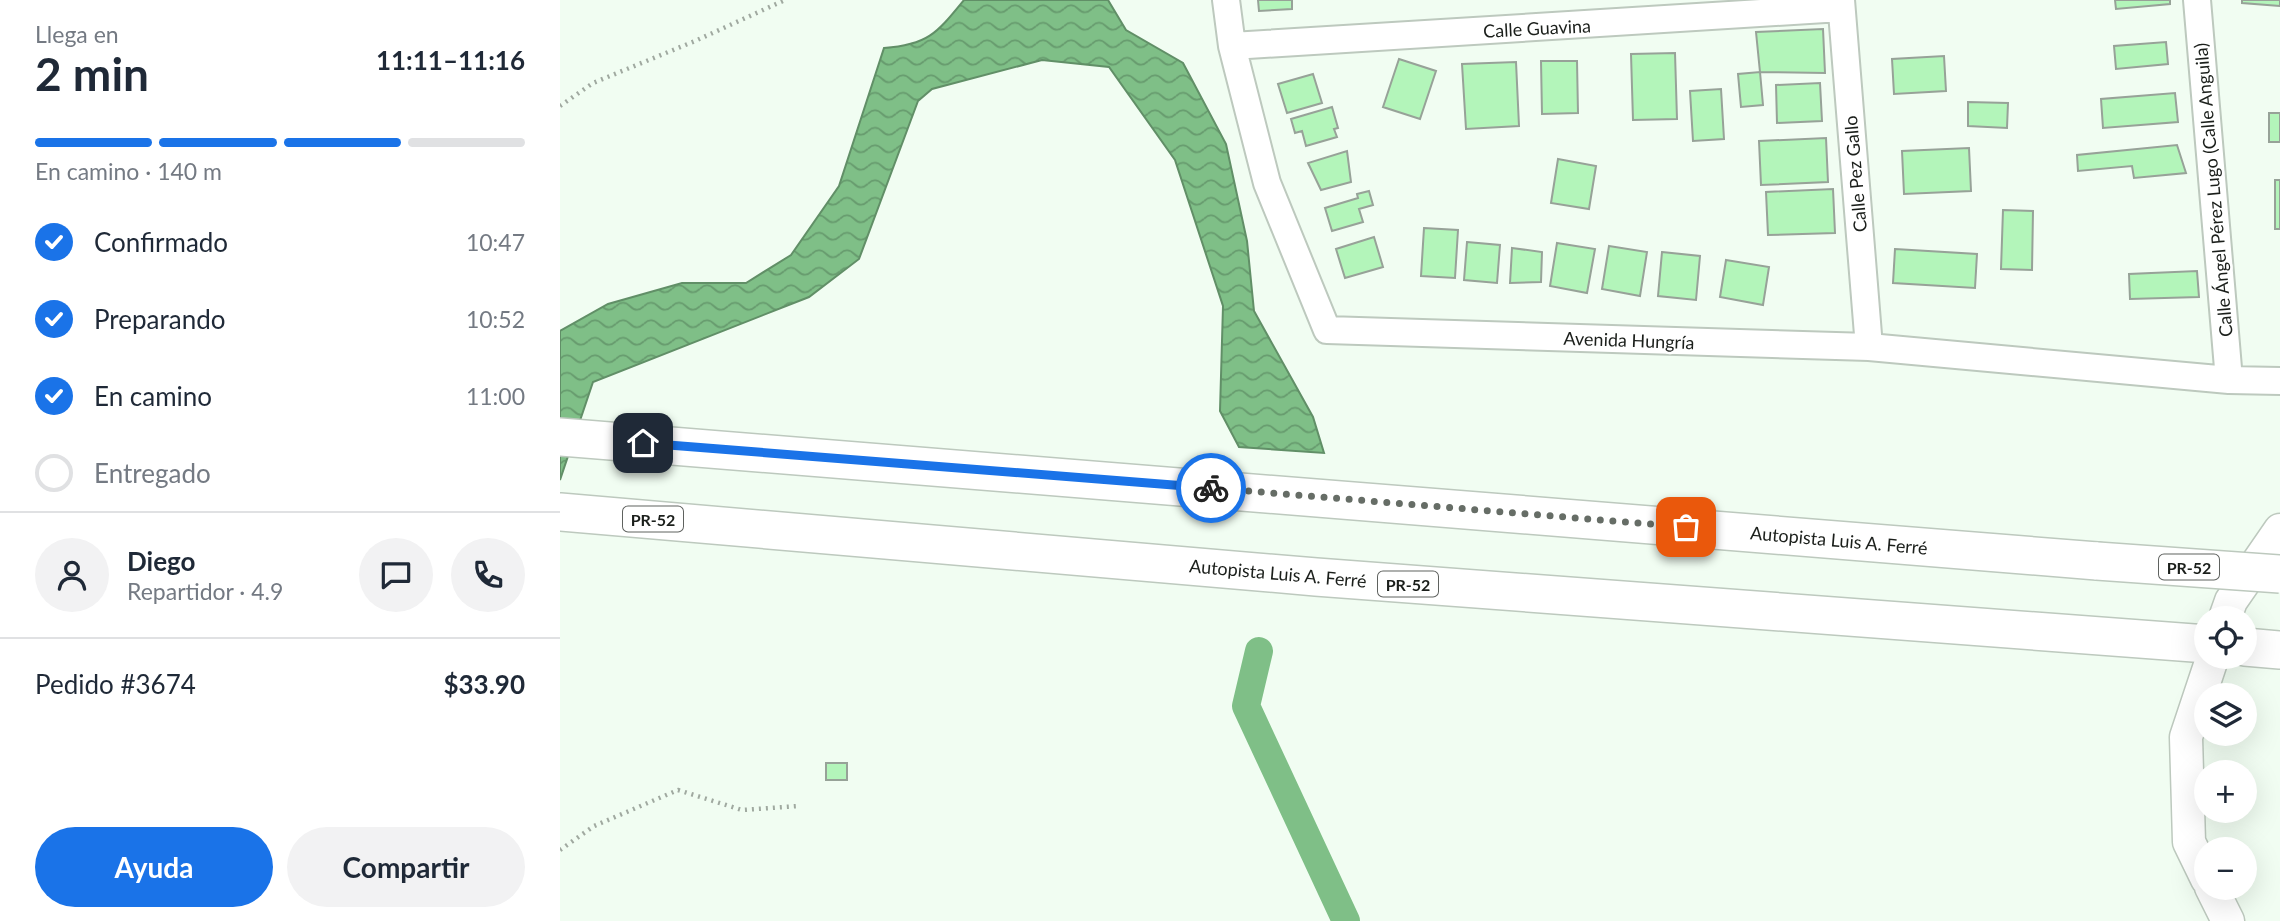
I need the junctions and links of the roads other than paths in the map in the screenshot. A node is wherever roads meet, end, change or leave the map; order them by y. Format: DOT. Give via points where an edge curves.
graph roads {
  1 [pos="1226,0"];
  2 [pos="2197,0"];
  3 [pos="1841,4"];
  4 [pos="1233,46"];
  5 [pos="1869,347"];
  6 [pos="2229,380"];
  7 [pos="2280,381"];
  8 [pos="560,437"];
  9 [pos="560,512"];
  10 [pos="2280,530"];
  11 [pos="2280,574"];
  12 [pos="2229,606"];
  13 [pos="2194,643"];
  14 [pos="2257,648"];
  15 [pos="2280,650"];
  16 [pos="2209,669"];
  17 [pos="2194,852"];
  18 [pos="2218,900"];
  19 [pos="2228,921"];
  1 -- 4 [label="street"];
  2 -- 6 [label="street, Calle Ángel Pérez Lugo (Calle Anguila)"];
  3 -- 4 [label="street, Calle Guavina"];
  3 -- 5 [label="street, Calle Pez Gallo"];
  4 -- 5 [label="street, Avenida Hungría" via="1267,183 1327,330"];
  5 -- 6 [label="street, Avenida Hungría"];
  6 -- 7 [label="street, Avenida Hungría"];
  8 -- 11 [label="highway, Autopista Luis A. Ferré / PR-52, bridge"];
  9 -- 13 [label="highway, Autopista Luis A. Ferré / PR-52" via="1316,577"];
  10 -- 12 [label="main road"];
  14 -- 15 [label="highway"];
  16 -- 17 [label="main road" via="2186,737 2189,842"];
  18 -- 19 [label="main road"];
}
